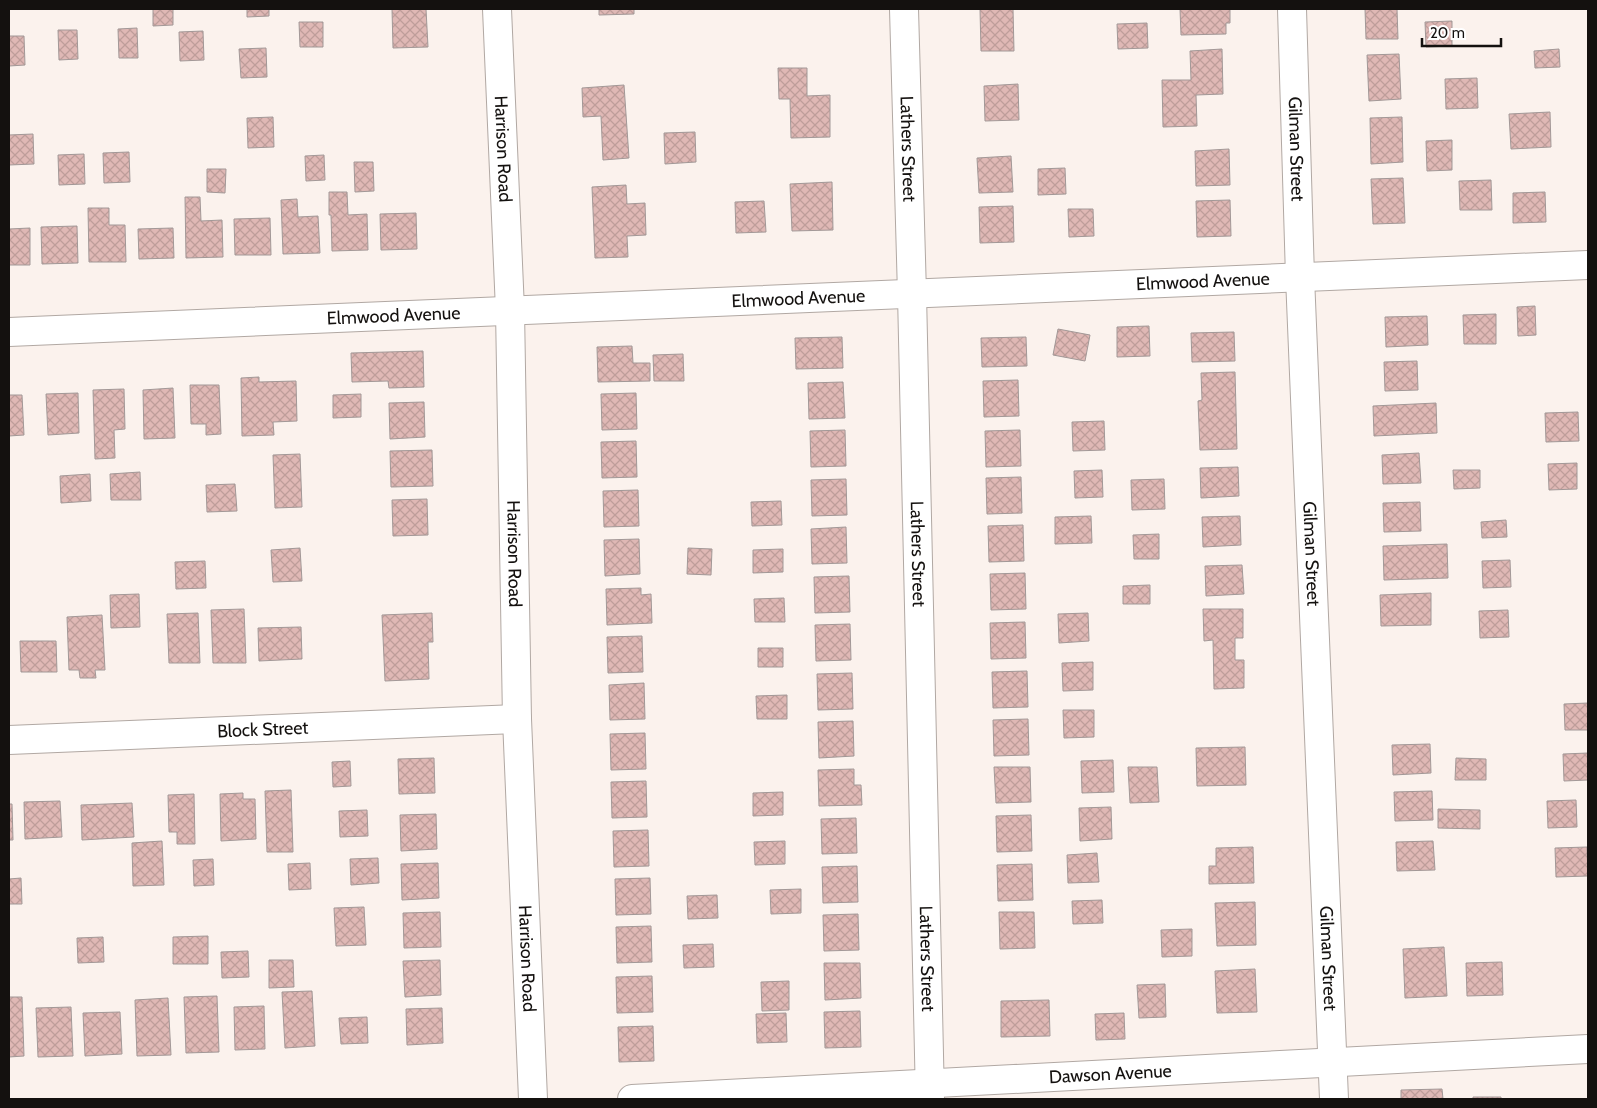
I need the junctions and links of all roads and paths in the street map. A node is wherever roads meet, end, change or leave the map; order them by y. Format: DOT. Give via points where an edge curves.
graph roads {
  1 [pos="497,9"];
  2 [pos="904,9"];
  3 [pos="1292,9"];
  4 [pos="1588,265"];
  5 [pos="1300,277"];
  6 [pos="912,294"];
  7 [pos="510,310"];
  8 [pos="9,332"];
  9 [pos="517,719"];
  10 [pos="9,740"];
  11 [pos="1588,1049"];
  12 [pos="1332,1062"];
  13 [pos="930,1092"];
  14 [pos="533,1099"];
  15 [pos="632,1099"];
  16 [pos="1334,1099"];
  1 -- 7 [label="street, Harrison Road"];
  2 -- 6 [label="street, Lathers Street"];
  3 -- 5 [label="street, Gilman Street"];
  4 -- 5 [label="street, Elmwood Avenue"];
  5 -- 6 [label="street, Elmwood Avenue"];
  5 -- 12 [label="street, Gilman Street"];
  6 -- 7 [label="street, Elmwood Avenue"];
  6 -- 13 [label="street, Lathers Street"];
  7 -- 8 [label="street, Elmwood Avenue"];
  7 -- 9 [label="street, Harrison Road"];
  9 -- 10 [label="street, Block Street"];
  9 -- 14 [label="street, Harrison Road"];
  11 -- 12 [label="street, Dawson Avenue"];
  12 -- 13 [label="street, Dawson Avenue"];
  12 -- 16 [label="street, Gilman Street"];
  13 -- 15 [label="street, Dawson Avenue"];
}
